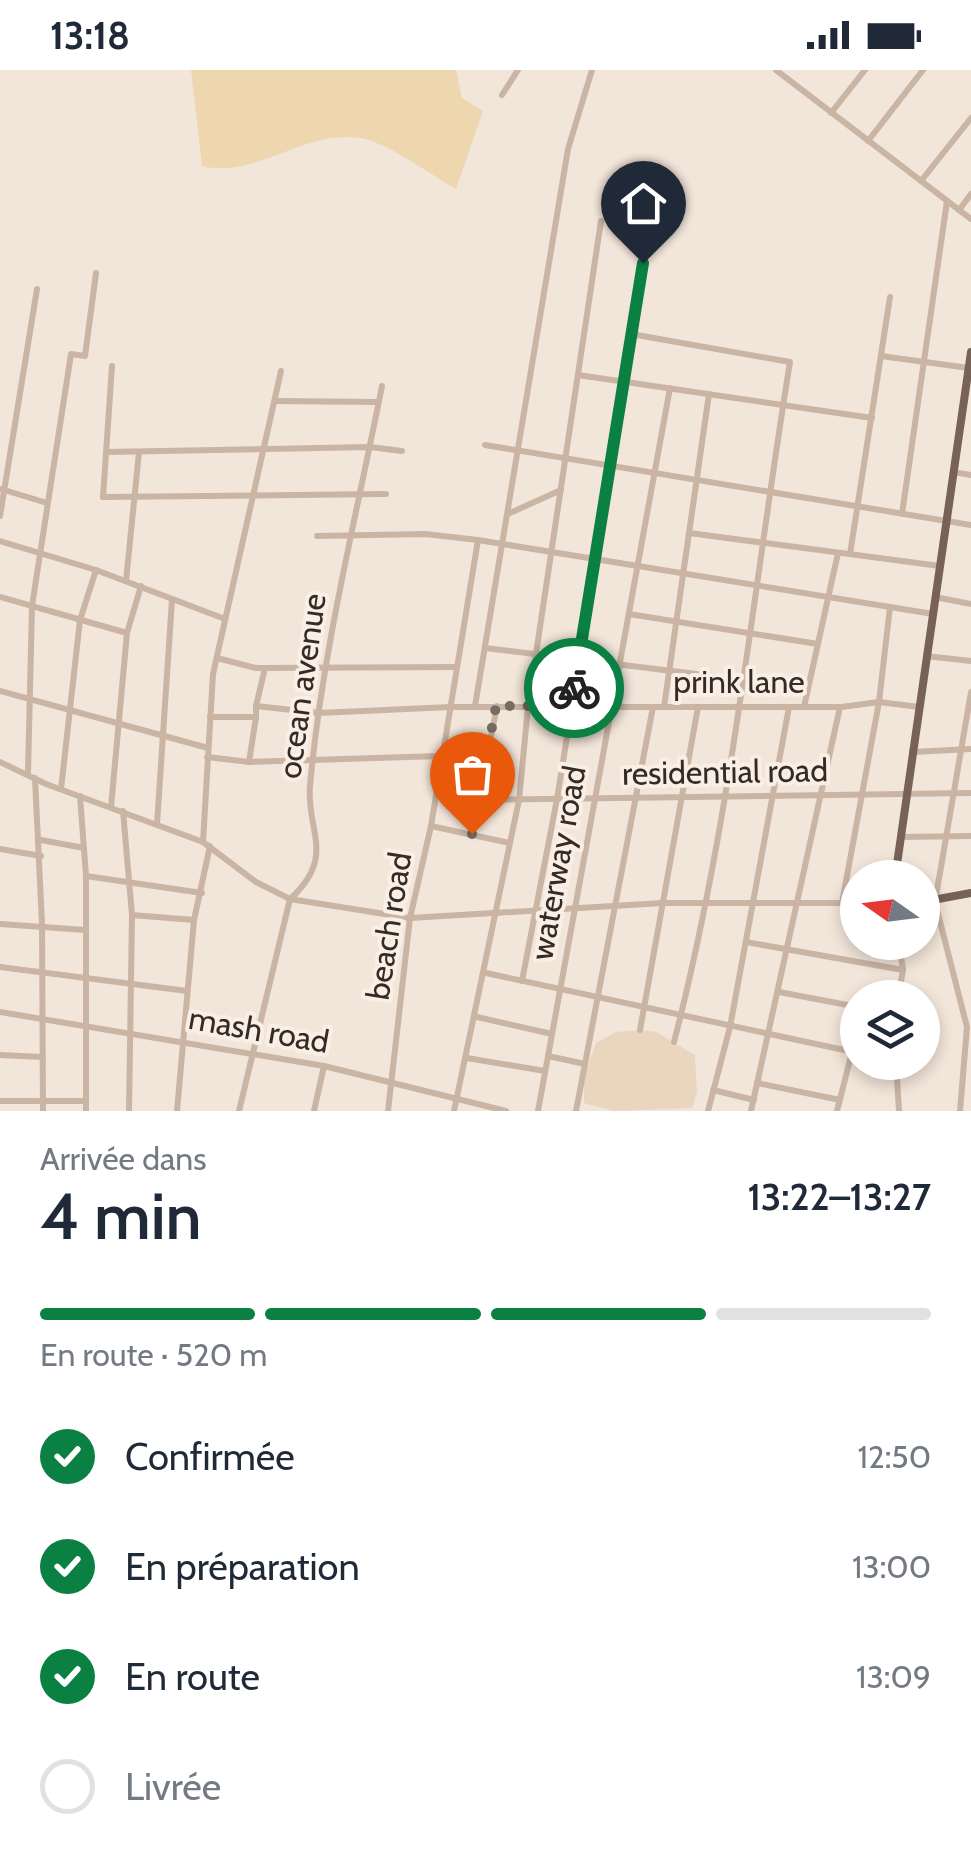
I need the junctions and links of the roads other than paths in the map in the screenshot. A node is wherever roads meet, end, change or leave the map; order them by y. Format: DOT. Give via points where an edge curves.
graph roads {
  1 [pos="518,70"];
  2 [pos="592,70"];
  3 [pos="776,70"];
  4 [pos="865,70"];
  5 [pos="922,70"];
  6 [pos="502,96"];
  7 [pos="831,113"];
  8 [pos="971,118"];
  9 [pos="868,141"];
  10 [pos="921,182"];
  11 [pos="971,194"];
  12 [pos="948,201"];
  13 [pos="959,210"];
  14 [pos="971,219"];
  15 [pos="601,220"];
  16 [pos="649,228"];
  17 [pos="96,273"];
  18 [pos="37,288"];
  19 [pos="890,297"];
  20 [pos="631,334"];
  21 [pos="971,352"];
  22 [pos="881,356"];
  23 [pos="924,362"];
  24 [pos="112,366"];
  25 [pos="968,368"];
  26 [pos="281,371"];
  27 [pos="578,374"];
  28 [pos="623,381"];
  29 [pos="382,386"];
  30 [pos="670,388"];
  31 [pos="709,394"];
  32 [pos="968,394"];
  33 [pos="274,401"];
  34 [pos="378,402"];
  35 [pos="783,405"];
  36 [pos="872,418"];
  37 [pos="0,437"];
  38 [pos="9,440"];
  39 [pos="485,446"];
  40 [pos="370,447"];
  41 [pos="264,449"];
  42 [pos="402,451"];
  43 [pos="520,451"];
  44 [pos="106,452"];
  45 [pos="139,452"];
  46 [pos="565,458"];
  47 [pos="609,466"];
  48 [pos="954,472"];
  49 [pos="655,473"];
  50 [pos="971,475"];
  51 [pos="696,480"];
  52 [pos="1,489"];
  53 [pos="560,490"];
  54 [pos="769,492"];
  55 [pos="386,494"];
  56 [pos="254,496"];
  57 [pos="360,496"];
  58 [pos="136,497"];
  59 [pos="47,503"];
  60 [pos="858,506"];
  61 [pos="509,514"];
  62 [pos="902,514"];
  63 [pos="0,516"];
  64 [pos="946,521"];
  65 [pos="971,525"];
  66 [pos="689,533"];
  67 [pos="352,535"];
  68 [pos="317,536"];
  69 [pos="478,540"];
  70 [pos="0,541"];
  71 [pos="761,542"];
  72 [pos="504,544"];
  73 [pos="40,552"];
  74 [pos="551,552"];
  75 [pos="838,553"];
  76 [pos="850,554"];
  77 [pos="593,559"];
  78 [pos="638,566"];
  79 [pos="940,566"];
  80 [pos="96,570"];
  81 [pos="684,574"];
  82 [pos="126,581"];
  83 [pos="756,585"];
  84 [pos="141,586"];
  85 [pos="0,596"];
  86 [pos="829,596"];
  87 [pos="935,597"];
  88 [pos="172,600"];
  89 [pos="971,604"];
  90 [pos="32,606"];
  91 [pos="890,607"];
  92 [pos="629,614"];
  93 [pos="932,614"];
  94 [pos="225,619"];
  95 [pos="80,620"];
  96 [pos="676,622"];
  97 [pos="127,633"];
  98 [pos="750,634"];
  99 [pos="818,644"];
  100 [pos="485,648"];
  101 [pos="536,654"];
  102 [pos="926,656"];
  103 [pos="217,658"];
  104 [pos="578,659"];
  105 [pos="971,661"];
  106 [pos="620,664"];
  107 [pos="265,668"];
  108 [pos="325,668"];
  109 [pos="456,668"];
  110 [pos="670,670"];
  111 [pos="745,680"];
  112 [pos="0,691"];
  113 [pos="971,692"];
  114 [pos="27,697"];
  115 [pos="879,702"];
  116 [pos="256,706"];
  117 [pos="450,706"];
  118 [pos="475,706"];
  119 [pos="496,706"];
  120 [pos="528,706"];
  121 [pos="572,706"];
  122 [pos="612,706"];
  123 [pos="71,707"];
  124 [pos="653,707"];
  125 [pos="664,707"];
  126 [pos="698,707"];
  127 [pos="742,707"];
  128 [pos="789,707"];
  129 [pos="804,707"];
  130 [pos="840,707"];
  131 [pos="918,707"];
  132 [pos="319,713"];
  133 [pos="210,717"];
  134 [pos="256,717"];
  135 [pos="120,722"];
  136 [pos="164,735"];
  137 [pos="960,749"];
  138 [pos="971,749"];
  139 [pos="912,752"];
  140 [pos="208,753"];
  141 [pos="440,756"];
  142 [pos="315,760"];
  143 [pos="0,762"];
  144 [pos="249,762"];
  145 [pos="32,776"];
  146 [pos="61,790"];
  147 [pos="952,793"];
  148 [pos="971,793"];
  149 [pos="862,794"];
  150 [pos="906,794"];
  151 [pos="818,795"];
  152 [pos="80,796"];
  153 [pos="774,796"];
  154 [pos="682,797"];
  155 [pos="725,797"];
  156 [pos="595,798"];
  157 [pos="638,798"];
  158 [pos="557,799"];
  159 [pos="479,800"];
  160 [pos="518,800"];
  161 [pos="112,807"];
  162 [pos="123,811"];
  163 [pos="157,824"];
  164 [pos="431,826"];
  165 [pos="472,834"];
  166 [pos="971,836"];
  167 [pos="900,837"];
  168 [pos="944,837"];
  169 [pos="40,840"];
  170 [pos="510,842"];
  171 [pos="206,844"];
  172 [pos="84,848"];
  173 [pos="0,850"];
  174 [pos="41,856"];
  175 [pos="850,860"];
  176 [pos="897,860"];
  177 [pos="940,866"];
  178 [pos="86,876"];
  179 [pos="127,880"];
  180 [pos="202,893"];
  181 [pos="971,893"];
  182 [pos="290,899"];
  183 [pos="940,901"];
  184 [pos="663,903"];
  185 [pos="706,903"];
  186 [pos="753,903"];
  187 [pos="799,903"];
  188 [pos="840,903"];
  189 [pos="616,905"];
  190 [pos="575,908"];
  191 [pos="536,911"];
  192 [pos="496,912"];
  193 [pos="132,915"];
  194 [pos="410,918"];
  195 [pos="194,920"];
  196 [pos="940,922"];
  197 [pos="0,924"];
  198 [pos="42,924"];
  199 [pos="86,930"];
  200 [pos="746,942"];
  201 [pos="789,950"];
  202 [pos="902,960"];
  203 [pos="0,967"];
  204 [pos="904,970"];
  205 [pos="42,971"];
  206 [pos="486,973"];
  207 [pos="86,978"];
  208 [pos="902,980"];
  209 [pos="522,981"];
  210 [pos="132,984"];
  211 [pos="560,990"];
  212 [pos="187,992"];
  213 [pos="779,992"];
  214 [pos="598,999"];
  215 [pos="840,1004"];
  216 [pos="644,1008"];
  217 [pos="0,1012"];
  218 [pos="681,1016"];
  219 [pos="42,1017"];
  220 [pos="476,1017"];
  221 [pos="86,1024"];
  222 [pos="730,1027"];
  223 [pos="640,1030"];
  224 [pos="128,1032"];
  225 [pos="552,1034"];
  226 [pos="769,1034"];
  227 [pos="180,1042"];
  228 [pos="674,1042"];
  229 [pos="840,1050"];
  230 [pos="0,1055"];
  231 [pos="253,1056"];
  232 [pos="548,1056"];
  233 [pos="42,1057"];
  234 [pos="467,1058"];
  235 [pos="585,1064"];
  236 [pos="324,1066"];
  237 [pos="546,1071"];
  238 [pos="846,1080"];
  239 [pos="897,1080"];
  240 [pos="394,1083"];
  241 [pos="757,1083"];
  242 [pos="713,1090"];
  243 [pos="754,1100"];
  244 [pos="840,1100"];
  245 [pos="0,1101"];
  246 [pos="86,1101"];
  247 [pos="456,1102"];
  248 [pos="43,1106"];
  249 [pos="86,1111"];
  250 [pos="129,1111"];
  251 [pos="178,1111"];
  252 [pos="240,1111"];
  253 [pos="314,1111"];
  254 [pos="388,1111"];
  255 [pos="454,1111"];
  256 [pos="506,1111"];
  257 [pos="538,1111"];
  258 [pos="576,1111"];
  259 [pos="708,1111"];
  260 [pos="751,1111"];
  261 [pos="837,1111"];
  262 [pos="899,1111"];
  263 [pos="960,1111"];
  1 -- 6 [label="street"];
  2 -- 43 [label="street" via="568,150"];
  3 -- 7 [label="street"];
  4 -- 7 [label="street"];
  5 -- 9 [label="street"];
  7 -- 9 [label="street"];
  8 -- 10 [label="street"];
  9 -- 10 [label="street"];
  10 -- 12 [label="street"];
  11 -- 13 [label="street"];
  12 -- 13 [label="street"];
  12 -- 23 [label="street"];
  13 -- 14 [label="street"];
  15 -- 27 [label="street"];
  16 -- 20 [label="street"];
  17 -- 59 [label="street" via="85,356 70,354"];
  18 -- 38 [label="street"];
  19 -- 22 [label="street"];
  20 -- 28 [label="street"];
  20 -- 35 [label="street" via="790,362"];
  21 -- 25 [label="main road"];
  22 -- 23 [label="street"];
  22 -- 36 [label="street"];
  23 -- 25 [label="street"];
  23 -- 62 [label="street"];
  24 -- 44 [label="street"];
  25 -- 32 [label="main road"];
  26 -- 33 [label="street"];
  27 -- 28 [label="street"];
  27 -- 46 [label="street"];
  28 -- 30 [label="street"];
  28 -- 47 [label="street"];
  29 -- 34 [label="street, ocean avenue"];
  30 -- 31 [label="street"];
  30 -- 49 [label="street, waterway road"];
  31 -- 35 [label="street"];
  31 -- 51 [label="street"];
  32 -- 48 [label="main road"];
  33 -- 34 [label="street"];
  33 -- 41 [label="street"];
  34 -- 40 [label="street, ocean avenue"];
  35 -- 36 [label="street"];
  35 -- 54 [label="street"];
  36 -- 60 [label="street"];
  37 -- 38 [label="street"];
  38 -- 52 [label="street"];
  39 -- 43 [label="street"];
  40 -- 41 [label="street"];
  40 -- 42 [label="street"];
  40 -- 57 [label="street, ocean avenue"];
  41 -- 45 [label="street"];
  41 -- 56 [label="street"];
  43 -- 46 [label="street"];
  43 -- 61 [label="street"];
  44 -- 45 [label="street"];
  44 -- 58 [label="street" via="104,497"];
  45 -- 58 [label="street"];
  46 -- 47 [label="street"];
  46 -- 53 [label="street"];
  47 -- 49 [label="street"];
  47 -- 77 [label="street"];
  48 -- 50 [label="street"];
  48 -- 64 [label="main road"];
  49 -- 51 [label="street"];
  49 -- 78 [label="street, waterway road"];
  51 -- 54 [label="street"];
  51 -- 66 [label="street"];
  52 -- 59 [label="street"];
  52 -- 63 [label="street"];
  53 -- 61 [label="street"];
  53 -- 74 [label="street"];
  54 -- 60 [label="street"];
  54 -- 71 [label="street"];
  55 -- 57 [label="street"];
  56 -- 57 [label="street"];
  56 -- 58 [label="street"];
  56 -- 94 [label="street"];
  57 -- 67 [label="street, ocean avenue"];
  58 -- 82 [label="street"];
  59 -- 73 [label="street"];
  60 -- 62 [label="street"];
  60 -- 76 [label="street"];
  61 -- 72 [label="street"];
  62 -- 64 [label="street"];
  64 -- 65 [label="street"];
  64 -- 79 [label="main road"];
  66 -- 71 [label="street"];
  66 -- 81 [label="street"];
  67 -- 68 [label="street"];
  67 -- 69 [label="street"];
  67 -- 108 [label="street, ocean avenue"];
  69 -- 72 [label="street"];
  69 -- 109 [label="street, beach road"];
  70 -- 73 [label="street"];
  71 -- 75 [label="street"];
  71 -- 83 [label="street"];
  72 -- 74 [label="street"];
  72 -- 100 [label="street"];
  73 -- 80 [label="street"];
  73 -- 90 [label="street"];
  74 -- 77 [label="street"];
  74 -- 101 [label="street"];
  75 -- 76 [label="street"];
  75 -- 86 [label="street"];
  76 -- 79 [label="street"];
  77 -- 78 [label="street"];
  77 -- 104 [label="street"];
  78 -- 81 [label="street"];
  78 -- 92 [label="street, waterway road"];
  79 -- 87 [label="main road"];
  80 -- 82 [label="street"];
  80 -- 95 [label="street"];
  81 -- 83 [label="street"];
  81 -- 96 [label="street"];
  82 -- 84 [label="street"];
  83 -- 86 [label="street"];
  83 -- 98 [label="street"];
  84 -- 88 [label="street"];
  84 -- 97 [label="street"];
  85 -- 90 [label="street"];
  86 -- 91 [label="street"];
  86 -- 99 [label="street"];
  87 -- 89 [label="street"];
  87 -- 93 [label="main road"];
  88 -- 94 [label="street"];
  88 -- 136 [label="street"];
  90 -- 95 [label="street"];
  90 -- 114 [label="street"];
  91 -- 93 [label="street"];
  91 -- 115 [label="street"];
  92 -- 96 [label="street"];
  92 -- 106 [label="street, waterway road"];
  93 -- 102 [label="main road"];
  94 -- 103 [label="street"];
  95 -- 97 [label="street"];
  95 -- 123 [label="street"];
  96 -- 98 [label="street"];
  96 -- 110 [label="street"];
  97 -- 135 [label="street"];
  98 -- 99 [label="street"];
  98 -- 111 [label="street"];
  99 -- 129 [label="street"];
  100 -- 101 [label="street"];
  100 -- 118 [label="street"];
  101 -- 104 [label="street"];
  101 -- 120 [label="street"];
  102 -- 105 [label="street"];
  102 -- 131 [label="main road"];
  103 -- 107 [label="street"];
  103 -- 133 [label="street"];
  104 -- 106 [label="street"];
  104 -- 121 [label="street"];
  106 -- 110 [label="street"];
  106 -- 122 [label="street, waterway road"];
  107 -- 108 [label="street"];
  107 -- 116 [label="street"];
  108 -- 109 [label="street"];
  108 -- 132 [label="street, ocean avenue"];
  109 -- 117 [label="street, beach road"];
  110 -- 111 [label="street"];
  110 -- 125 [label="street"];
  111 -- 127 [label="street"];
  112 -- 114 [label="street"];
  113 -- 137 [label="street"];
  114 -- 123 [label="street"];
  114 -- 145 [label="street"];
  115 -- 130 [label="street, prink lane"];
  115 -- 131 [label="street, prink lane"];
  115 -- 149 [label="street"];
  116 -- 132 [label="street, prink lane"];
  116 -- 134 [label="street"];
  117 -- 118 [label="street, prink lane"];
  117 -- 132 [label="street, prink lane"];
  117 -- 141 [label="street, beach road"];
  118 -- 119 [label="street, prink lane"];
  119 -- 120 [label="street, prink lane"];
  119 -- 159 [label="street"];
  120 -- 121 [label="street, prink lane"];
  120 -- 160 [label="street"];
  121 -- 122 [label="street, prink lane"];
  121 -- 158 [label="street"];
  122 -- 124 [label="street, prink lane"];
  122 -- 156 [label="street, waterway road"];
  123 -- 135 [label="street"];
  123 -- 146 [label="street"];
  124 -- 125 [label="street, prink lane"];
  124 -- 157 [label="street"];
  125 -- 126 [label="street, prink lane"];
  126 -- 127 [label="street, prink lane"];
  126 -- 154 [label="street"];
  127 -- 128 [label="street, prink lane"];
  127 -- 155 [label="street"];
  128 -- 129 [label="street, prink lane"];
  128 -- 153 [label="street"];
  129 -- 130 [label="street, prink lane"];
  130 -- 151 [label="street"];
  131 -- 139 [label="main road"];
  132 -- 142 [label="street, ocean avenue"];
  133 -- 134 [label="street"];
  133 -- 140 [label="street"];
  134 -- 144 [label="street"];
  135 -- 136 [label="street"];
  135 -- 161 [label="street"];
  136 -- 140 [label="street"];
  136 -- 163 [label="street"];
  137 -- 138 [label="street"];
  137 -- 139 [label="street"];
  137 -- 147 [label="street"];
  139 -- 150 [label="main road"];
  140 -- 144 [label="street"];
  140 -- 171 [label="street"];
  141 -- 142 [label="street"];
  141 -- 164 [label="street, beach road"];
  142 -- 144 [label="street"];
  142 -- 182 [label="street, ocean avenue" via="309,789 319,840 306,885"];
  143 -- 145 [label="street"];
  145 -- 146 [label="street"];
  145 -- 169 [label="street"];
  146 -- 152 [label="street"];
  147 -- 148 [label="street, residential road"];
  147 -- 150 [label="street, residential road"];
  147 -- 168 [label="street"];
  149 -- 150 [label="street, residential road"];
  149 -- 151 [label="street, residential road"];
  149 -- 175 [label="street"];
  150 -- 167 [label="main road"];
  151 -- 153 [label="street, residential road"];
  151 -- 187 [label="street"];
  152 -- 161 [label="street"];
  152 -- 172 [label="street"];
  153 -- 155 [label="street, residential road"];
  153 -- 186 [label="street"];
  154 -- 155 [label="street, residential road"];
  154 -- 157 [label="street, residential road"];
  154 -- 184 [label="street"];
  155 -- 185 [label="street"];
  156 -- 157 [label="street, residential road"];
  156 -- 158 [label="street, residential road"];
  156 -- 190 [label="street, waterway road"];
  157 -- 189 [label="street"];
  158 -- 160 [label="street, residential road"];
  158 -- 191 [label="street"];
  159 -- 160 [label="street, residential road"];
  159 -- 165 [label="street"];
  160 -- 170 [label="street"];
  161 -- 162 [label="street"];
  162 -- 163 [label="street"];
  162 -- 179 [label="street"];
  163 -- 171 [label="street"];
  164 -- 165 [label="street"];
  164 -- 194 [label="street, beach road"];
  165 -- 170 [label="street"];
  166 -- 168 [label="street"];
  167 -- 168 [label="street"];
  167 -- 176 [label="main road"];
  168 -- 177 [label="street"];
  169 -- 172 [label="street"];
  169 -- 174 [label="street"];
  170 -- 192 [label="street"];
  171 -- 180 [label="street"];
  171 -- 182 [label="street"];
  172 -- 178 [label="street"];
  173 -- 174 [label="street"];
  174 -- 198 [label="street"];
  178 -- 179 [label="street"];
  178 -- 199 [label="street"];
  179 -- 180 [label="street"];
  179 -- 193 [label="street"];
  180 -- 195 [label="street"];
  181 -- 183 [label="main road"];
  182 -- 194 [label="street"];
  182 -- 231 [label="street, ocean avenue"];
  184 -- 185 [label="street"];
  184 -- 189 [label="street"];
  184 -- 216 [label="street"];
  185 -- 186 [label="street"];
  185 -- 218 [label="street"];
  186 -- 187 [label="street"];
  186 -- 200 [label="street"];
  187 -- 188 [label="street"];
  187 -- 201 [label="street"];
  189 -- 190 [label="street"];
  189 -- 214 [label="street"];
  190 -- 191 [label="street"];
  190 -- 211 [label="street, waterway road"];
  191 -- 192 [label="street"];
  191 -- 209 [label="street"];
  192 -- 194 [label="street"];
  192 -- 206 [label="street"];
  193 -- 195 [label="street"];
  193 -- 210 [label="street"];
  194 -- 240 [label="street, beach road"];
  195 -- 212 [label="street"];
  196 -- 263 [label="street" via="966,1026"];
  197 -- 198 [label="street"];
  198 -- 199 [label="street"];
  198 -- 205 [label="street"];
  199 -- 207 [label="street"];
  200 -- 201 [label="street"];
  200 -- 222 [label="street"];
  201 -- 204 [label="street"];
  201 -- 213 [label="street"];
  202 -- 204 [label="street"];
  203 -- 205 [label="street"];
  204 -- 208 [label="street"];
  205 -- 207 [label="street"];
  205 -- 219 [label="street"];
  206 -- 209 [label="street"];
  206 -- 220 [label="street"];
  207 -- 210 [label="street"];
  207 -- 221 [label="street"];
  209 -- 211 [label="street"];
  210 -- 212 [label="street"];
  210 -- 224 [label="street"];
  211 -- 214 [label="street"];
  211 -- 225 [label="street, waterway road"];
  212 -- 227 [label="street"];
  213 -- 215 [label="street"];
  213 -- 226 [label="street"];
  214 -- 216 [label="street"];
  214 -- 235 [label="street"];
  216 -- 218 [label="street"];
  216 -- 223 [label="street"];
  217 -- 219 [label="street, mash road"];
  218 -- 222 [label="street"];
  218 -- 228 [label="street"];
  219 -- 221 [label="street, mash road"];
  219 -- 233 [label="street"];
  220 -- 225 [label="street"];
  220 -- 234 [label="street"];
  221 -- 224 [label="street, mash road"];
  221 -- 246 [label="street"];
  222 -- 226 [label="street"];
  222 -- 242 [label="street"];
  224 -- 227 [label="street, mash road"];
  224 -- 250 [label="street"];
  225 -- 232 [label="street, waterway road"];
  226 -- 229 [label="street"];
  226 -- 241 [label="street"];
  227 -- 231 [label="street, mash road"];
  227 -- 251 [label="street"];
  230 -- 233 [label="street"];
  231 -- 236 [label="street, mash road"];
  231 -- 252 [label="street, ocean avenue"];
  232 -- 235 [label="street"];
  232 -- 237 [label="street, waterway road"];
  233 -- 248 [label="street"];
  234 -- 237 [label="street"];
  234 -- 247 [label="street"];
  235 -- 258 [label="street"];
  236 -- 240 [label="street, mash road"];
  236 -- 253 [label="street"];
  237 -- 257 [label="street, waterway road"];
  238 -- 244 [label="street"];
  239 -- 262 [label="street"];
  240 -- 247 [label="street, mash road"];
  240 -- 254 [label="street, beach road"];
  241 -- 243 [label="street"];
  241 -- 244 [label="street"];
  242 -- 243 [label="street"];
  242 -- 259 [label="street"];
  243 -- 260 [label="street"];
  244 -- 261 [label="street"];
  245 -- 248 [label="street"];
  246 -- 248 [label="street"];
  246 -- 249 [label="street"];
  247 -- 255 [label="street"];
  247 -- 256 [label="street, mash road"];
}
